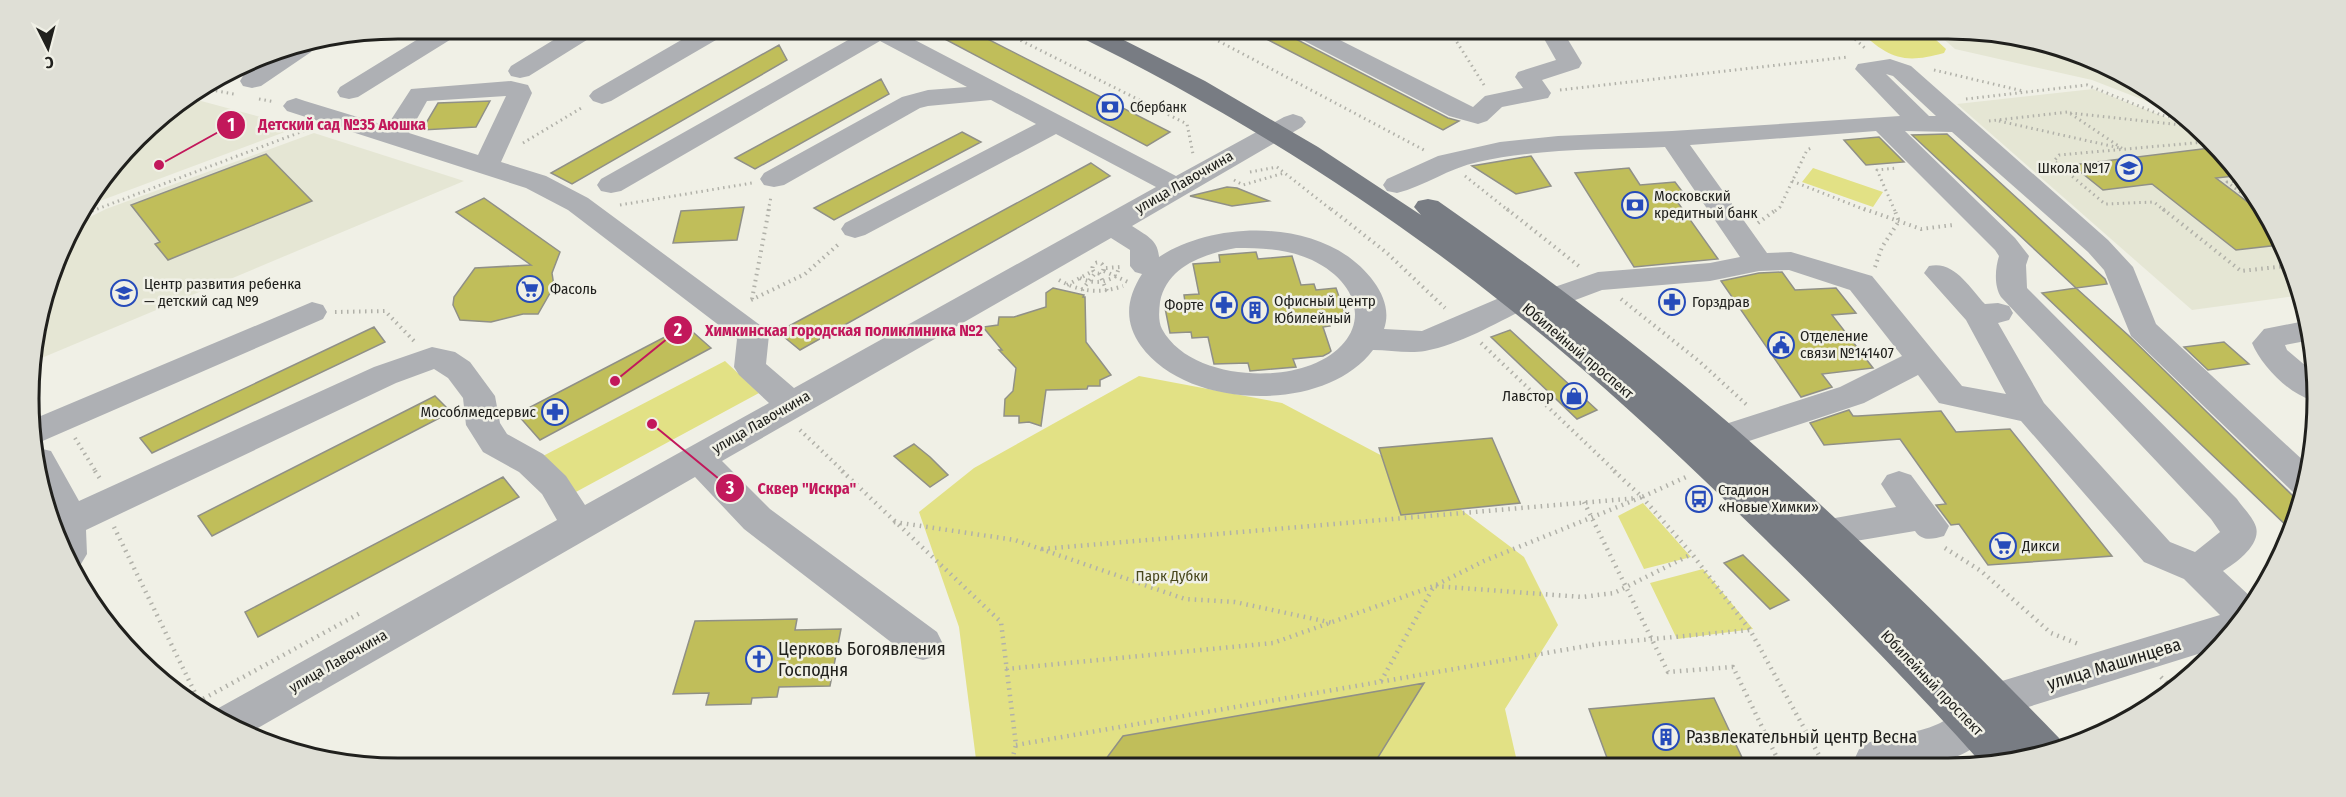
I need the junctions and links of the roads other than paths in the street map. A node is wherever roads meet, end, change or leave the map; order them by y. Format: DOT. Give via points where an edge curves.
graph roads {
  1 [pos="435,39"];
  2 [pos="572,39"];
  3 [pos="701,39"];
  4 [pos="861,39"];
  5 [pos="893,39"];
  6 [pos="1102,39"];
  7 [pos="1141,39"];
  8 [pos="1318,39"];
  9 [pos="1556,39"];
  10 [pos="290,56"];
  11 [pos="520,72"];
  12 [pos="252,81"];
  13 [pos="350,92"];
  14 [pos="995,92"];
  15 [pos="602,96"];
  16 [pos="296,106"];
  17 [pos="1961,112"];
  18 [pos="1882,123"];
  19 [pos="1056,124"];
  20 [pos="1923,124"];
  21 [pos="1284,127"];
  22 [pos="394,137"];
  23 [pos="1672,139"];
  24 [pos="486,166"];
  25 [pos="774,179"];
  26 [pos="611,185"];
  27 [pos="1397,185"];
  28 [pos="1176,187"];
  29 [pos="1110,224"];
  30 [pos="855,229"];
  31 [pos="1759,262"];
  32 [pos="1137,273"];
  33 [pos="1939,273"];
  34 [pos="1554,298"];
  35 [pos="1518,300"];
  36 [pos="2030,309"];
  37 [pos="312,312"];
  38 [pos="1978,315"];
  39 [pos="2301,333"];
  40 [pos="1366,339"];
  41 [pos="1923,359"];
  42 [pos="2306,384"];
  43 [pos="2032,411"];
  44 [pos="793,415"];
  45 [pos="51,425"];
  46 [pos="1722,438"];
  47 [pos="697,458"];
  48 [pos="48,476"];
  49 [pos="2298,477"];
  50 [pos="1899,484"];
  51 [pos="579,525"];
  52 [pos="1826,532"];
  53 [pos="68,538"];
  54 [pos="2197,569"];
  55 [pos="2238,609"];
  56 [pos="2222,631"];
  57 [pos="923,644"];
  58 [pos="1985,711"];
  59 [pos="236,719"];
  60 [pos="2038,747"];
  61 [pos="2003,753"];
  62 [pos="1876,758"];
  1 -- 13 [label="street"];
  2 -- 11 [label="street"];
  3 -- 15 [label="street"];
  4 -- 26 [label="street"];
  5 -- 14 [label="street"];
  6 -- 21 [label="main road, Юбилейный проспект"];
  7 -- 21 [label="main road, Юбилейный проспект" via="1176,56"];
  8 -- 9 [label="street" via="1458,111 1478,116 1494,101 1539,93 1527,77 1570,63"];
  10 -- 12 [label="street"];
  14 -- 19 [label="street"];
  14 -- 25 [label="street" via="911,102"];
  16 -- 22 [label="street"];
  17 -- 20 [label="street"];
  17 -- 20 [label="street" via="1902,70 1890,66 1867,69"];
  17 -- 49 [label="street" via="2118,267 2142,330"];
  18 -- 20 [label="street"];
  18 -- 23 [label="street"];
  18 -- 36 [label="street" via="2005,244 2014,256 2012,290"];
  19 -- 28 [label="street"];
  19 -- 30 [label="street"];
  21 -- 27 [label="main road, Юбилейный проспект"];
  21 -- 28 [label="street, улица Лавочкина"];
  21 -- 35 [label="main road, Юбилейный проспект"];
  22 -- 24 [label="street"];
  22 -- 24 [label="street" via="420,94 519,90"];
  23 -- 27 [label="street" via="1492,152 1448,162"];
  23 -- 31 [label="street"];
  24 -- 44 [label="street" via="536,182 587,211 753,335 750,367"];
  27 -- 34 [label="main road, Юбилейный проспект"];
  28 -- 29 [label="street, улица Лавочкина"];
  29 -- 32 [label="street" via="1144,247"];
  29 -- 44 [label="street, улица Лавочкина" via="922,344"];
  31 -- 34 [label="street" via="1710,272 1598,282"];
  31 -- 41 [label="street" via="1791,261 1861,283"];
  32 -- 40 [label="street" via="1211,243 1236,239 1287,242 1338,263 1356,278 1368,296 1371,321"];
  32 -- 40 [label="street" via="1146,292 1143,315 1149,333 1170,358 1199,374 1240,385 1271,386 1306,380 1347,361"];
  33 -- 38 [label="street"];
  34 -- 46 [label="main road, Юбилейный проспект"];
  35 -- 40 [label="street" via="1423,341"];
  35 -- 58 [label="main road, Юбилейный проспект" via="1681,438 1813,562"];
  36 -- 38 [label="street"];
  36 -- 54 [label="street" via="2238,528 2238,537"];
  37 -- 45 [label="street"];
  38 -- 43 [label="street"];
  39 -- 42 [label="street" via="2275,336 2268,343 2273,356"];
  41 -- 43 [label="street" via="1952,395"];
  41 -- 46 [label="street" via="1852,395"];
  43 -- 54 [label="street" via="2157,552"];
  44 -- 47 [label="street, улица Лавочкина"];
  46 -- 52 [label="main road, Юбилейный проспект"];
  47 -- 51 [label="street, улица Лавочкина"];
  47 -- 57 [label="street" via="757,519"];
  48 -- 53 [label="street" via="67,513"];
  50 -- 52 [label="street" via="1932,529"];
  51 -- 53 [label="street" via="554,485 531,463 495,443 483,425 479,396 459,370 444,360 432,358 385,375 106,504"];
  51 -- 59 [label="street, улица Лавочкина"];
  52 -- 58 [label="main road, Юбилейный проспект" via="1901,603"];
  54 -- 55 [label="street"];
  56 -- 58 [label="street, улица Машинцева"];
  58 -- 60 [label="main road, Юбилейный проспект"];
  58 -- 61 [label="main road, Юбилейный проспект"];
  58 -- 62 [label="street, улица Машинцева" via="1949,740"];
}
